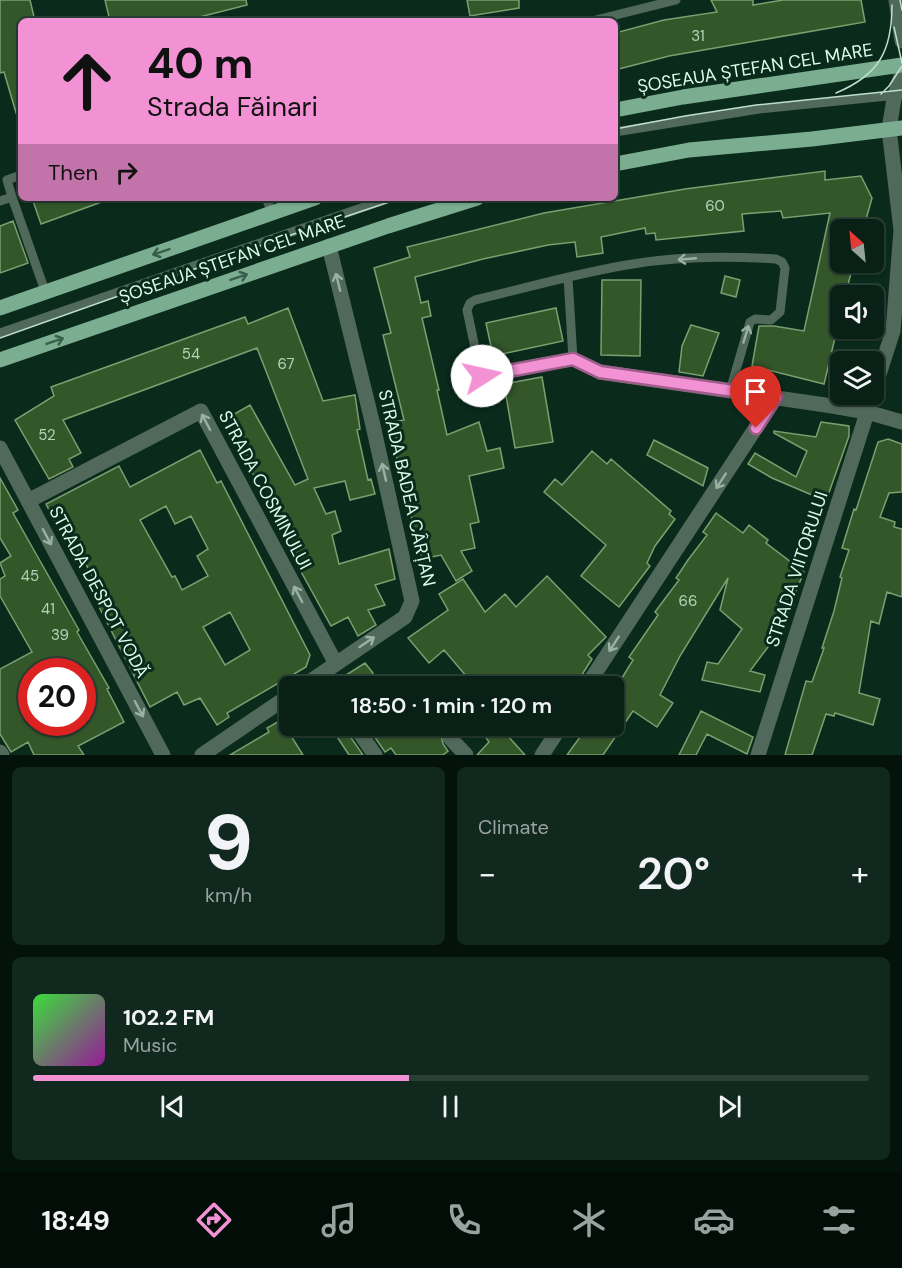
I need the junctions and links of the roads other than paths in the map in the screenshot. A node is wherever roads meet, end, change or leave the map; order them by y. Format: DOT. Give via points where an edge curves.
graph roads {
  1 [pos="676,0"];
  2 [pos="896,0"];
  3 [pos="604,18"];
  4 [pos="902,41"];
  5 [pos="902,65"];
  6 [pos="902,72"];
  7 [pos="899,95"];
  8 [pos="618,109"];
  9 [pos="896,128"];
  10 [pos="618,132"];
  11 [pos="618,163"];
  12 [pos="18,176"];
  13 [pos="12,197"];
  14 [pos="0,201"];
  15 [pos="267,201"];
  16 [pos="306,201"];
  17 [pos="381,201"];
  18 [pos="468,201"];
  19 [pos="272,213"];
  20 [pos="329,246"];
  21 [pos="568,278"];
  22 [pos="45,291"];
  23 [pos="0,308"];
  24 [pos="897,326"];
  25 [pos="0,333"];
  26 [pos="573,359"];
  27 [pos="0,360"];
  28 [pos="884,363"];
  29 [pos="600,372"];
  30 [pos="730,391"];
  31 [pos="776,397"];
  32 [pos="869,405"];
  33 [pos="867,412"];
  34 [pos="902,422"];
  35 [pos="0,448"];
  36 [pos="28,501"];
  37 [pos="336,664"];
  38 [pos="328,676"];
  39 [pos="593,676"];
  40 [pos="279,702"];
  41 [pos="362,736"];
  42 [pos="554,736"];
  43 [pos="450,738"];
  44 [pos="164,755"];
  45 [pos="202,755"];
  46 [pos="375,755"];
  47 [pos="466,755"];
  48 [pos="542,755"];
  49 [pos="758,755"];
  1 -- 3 [label="lane"];
  2 -- 4 [label="street"];
  5 -- 8 [label="main road, ȘOSEAUA ȘTEFAN CEL MARE"];
  6 -- 7 [label="street, STRADA VIITORULUI"];
  7 -- 9 [label="street, STRADA VIITORULUI"];
  7 -- 10 [label="lane" via="759,109"];
  9 -- 11 [label="main road" via="689,150"];
  9 -- 24 [label="street, STRADA VIITORULUI" via="901,230"];
  12 -- 13 [label="lane" via="7,180"];
  13 -- 14 [label="lane"];
  13 -- 22 [label="lane"];
  15 -- 19 [label="lane"];
  16 -- 19 [label="main road, ȘOSEAUA ȘTEFAN CEL MARE"];
  17 -- 25 [label="lane, ȘOSEAUA ȘTEFAN CEL MARE"];
  18 -- 20 [label="main road, ȘOSEAUA ȘTEFAN CEL MARE"];
  19 -- 22 [label="main road, ȘOSEAUA ȘTEFAN CEL MARE, one-way"];
  27 -- 20 [label="main road, ȘOSEAUA ȘTEFAN CEL MARE, one-way"];
  37 -- 20 [label="street, STRADA BADEA CÂRȚAN, one-way" via="405,616 412,601"];
  21 -- 26 [label="lane"];
  21 -- 26 [label="lane" via="475,300 467,310 482,376"];
  30 -- 21 [label="lane, one-way" via="750,322 771,320 780,312 785,268 782,262 726,256 636,263"];
  22 -- 23 [label="main road, ȘOSEAUA ȘTEFAN CEL MARE"];
  24 -- 28 [label="street, STRADA VIITORULUI"];
  26 -- 29 [label="lane"];
  29 -- 30 [label="street"];
  30 -- 31 [label="street"];
  31 -- 33 [label="street"];
  31 -- 39 [label="street, one-way"];
  32 -- 33 [label="street, STRADA VIITORULUI"];
  33 -- 34 [label="street"];
  33 -- 49 [label="street, STRADA VIITORULUI"];
  35 -- 36 [label="street, STRADA DESPOT VODĂ"];
  37 -- 36 [label="street, STRADA COSMINULUI, one-way" via="201,411"];
  36 -- 44 [label="street, STRADA DESPOT VODĂ, one-way"];
  37 -- 38 [label="street, STRADA BADEA CÂRȚAN"];
  40 -- 45 [label="street"];
  41 -- 46 [label="street"];
  42 -- 48 [label="street"];
  43 -- 47 [label="street"];
}
